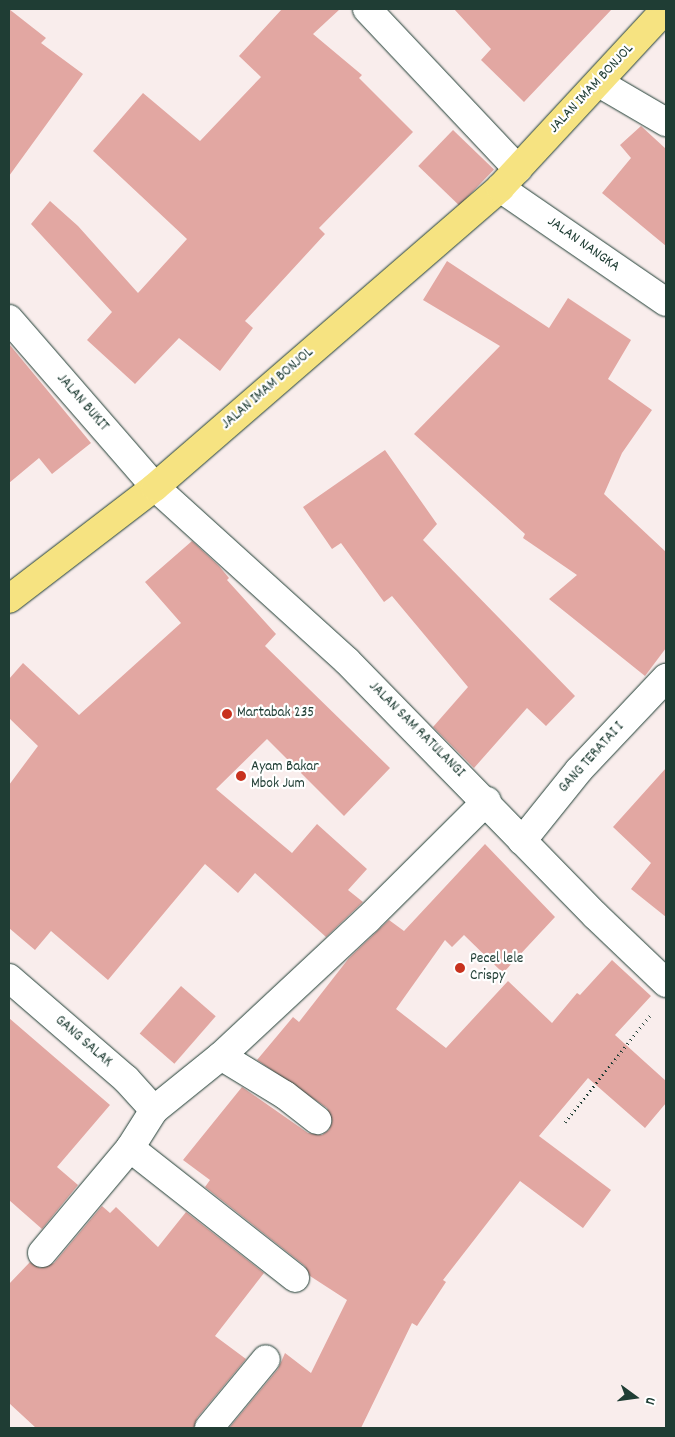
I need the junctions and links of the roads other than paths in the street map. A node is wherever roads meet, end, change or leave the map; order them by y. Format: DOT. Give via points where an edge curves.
graph roads {
  1 [pos="367,9"];
  2 [pos="666,9"];
  3 [pos="600,83"];
  4 [pos="666,122"];
  5 [pos="509,178"];
  6 [pos="666,302"];
  7 [pos="9,319"];
  8 [pos="155,487"];
  9 [pos="9,599"];
  10 [pos="666,678"];
  11 [pos="487,801"];
  12 [pos="522,841"];
  13 [pos="9,978"];
  14 [pos="666,983"];
  15 [pos="221,1056"];
  16 [pos="154,1110"];
  17 [pos="317,1120"];
  18 [pos="130,1148"];
  19 [pos="42,1253"];
  20 [pos="295,1278"];
  21 [pos="266,1360"];
  22 [pos="209,1428"];
  1 -- 5 [label="street"];
  2 -- 3 [label="highway, JALAN IMAM BONJOL"];
  3 -- 4 [label="street"];
  3 -- 5 [label="highway, JALAN IMAM BONJOL"];
  5 -- 6 [label="street, JALAN NANGKA"];
  5 -- 8 [label="highway, JALAN IMAM BONJOL"];
  7 -- 8 [label="street, JALAN BUKIT"];
  8 -- 9 [label="highway, JALAN IMAM BONJOL"];
  8 -- 11 [label="street, JALAN SAM RATULANGI" via="347,661"];
  10 -- 12 [label="street, GANG TERATAI I" via="579,770"];
  11 -- 12 [label="street, JALAN SAM RATULANGI"];
  11 -- 15 [label="street" via="367,920"];
  12 -- 14 [label="street, JALAN SAM RATULANGI"];
  13 -- 16 [label="street, GANG SALAK" via="126,1079"];
  15 -- 16 [label="street"];
  15 -- 17 [label="street"];
  16 -- 18 [label="street"];
  18 -- 19 [label="street"];
  18 -- 20 [label="street"];
  21 -- 22 [label="street"];
}
